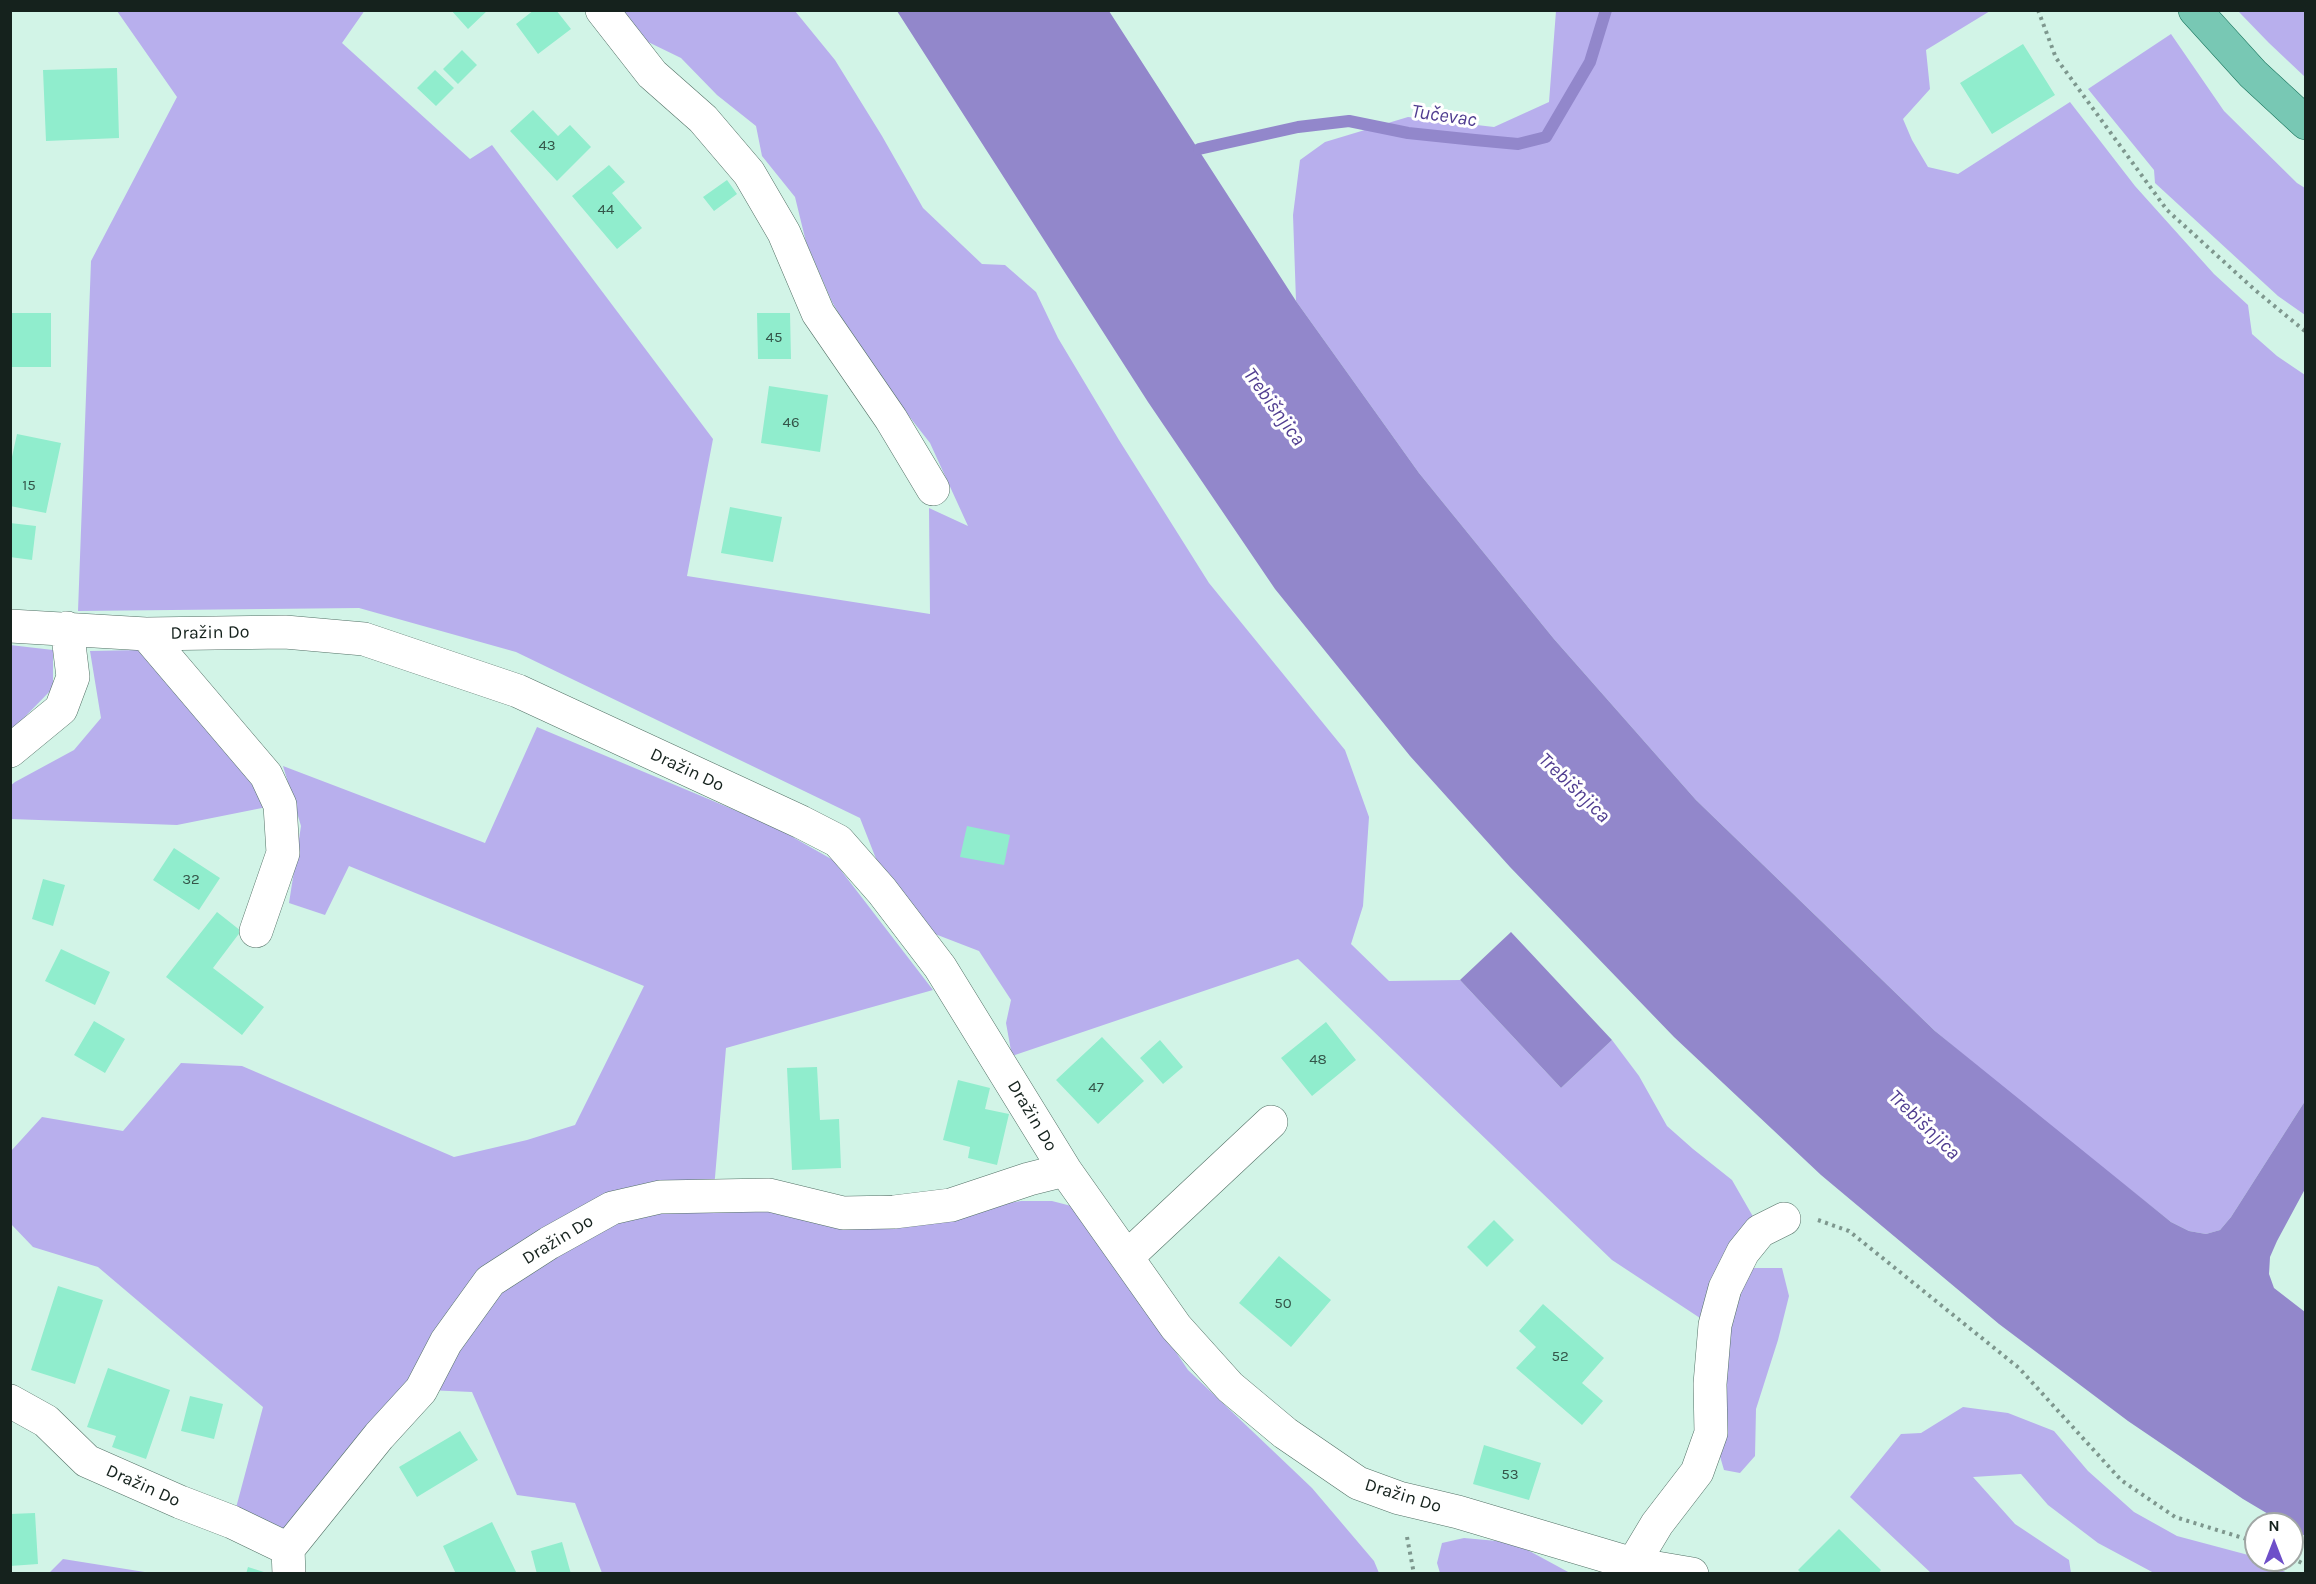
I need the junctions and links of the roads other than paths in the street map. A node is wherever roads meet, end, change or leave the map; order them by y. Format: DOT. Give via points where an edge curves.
graph roads {
  1 [pos="602,10"];
  2 [pos="2195,10"];
  3 [pos="2306,123"];
  4 [pos="933,489"];
  5 [pos="10,626"];
  6 [pos="67,628"];
  7 [pos="146,634"];
  8 [pos="10,751"];
  9 [pos="256,931"];
  10 [pos="1271,1122"];
  11 [pos="1065,1170"];
  12 [pos="1784,1219"];
  13 [pos="1127,1257"];
  14 [pos="10,1401"];
  15 [pos="289,1561"];
  16 [pos="1633,1564"];
  17 [pos="1692,1574"];
  1 -- 4 [label="street" via="652,74 703,119 749,173 784,232 818,313 891,419"];
  2 -- 3 [label="main road" via="2253,74"];
  5 -- 6 [label="street, Dražin Do"];
  6 -- 7 [label="street, Dražin Do"];
  6 -- 8 [label="street" via="73,676 61,709"];
  7 -- 9 [label="street, Dražin Do" via="266,775 280,805 282,853"];
  7 -- 11 [label="street, Dražin Do" via="285,632 364,639 518,691 838,841 940,967"];
  10 -- 13 [label="street"];
  11 -- 13 [label="street, Dražin Do"];
  11 -- 15 [label="street, Dražin Do" via="951,1205 894,1212 843,1213 769,1195 660,1197 612,1208 490,1281 446,1342 421,1390 379,1436"];
  12 -- 16 [label="street" via="1760,1231 1743,1252 1725,1288 1714,1337 1711,1433 1697,1472 1657,1524"];
  13 -- 16 [label="street, Dražin Do" via="1176,1327 1230,1387 1286,1433 1358,1483"];
  14 -- 15 [label="street, Dražin Do" via="46,1421 87,1461 232,1522"];
  16 -- 17 [label="street, Dražin Do"];
}
